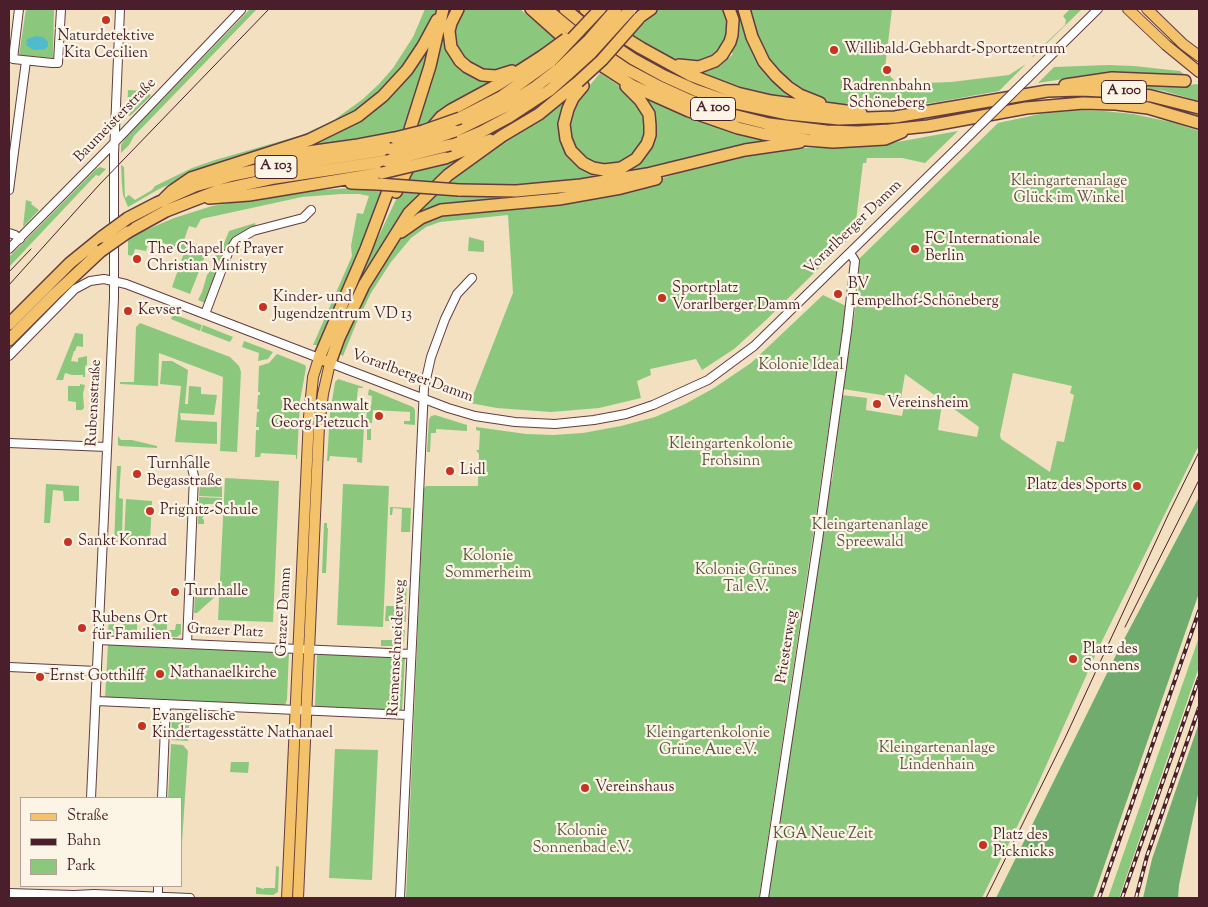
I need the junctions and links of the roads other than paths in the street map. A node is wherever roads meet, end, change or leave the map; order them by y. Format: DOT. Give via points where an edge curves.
graph roads {
  1 [pos="19,9"];
  2 [pos="61,9"];
  3 [pos="120,9"];
  4 [pos="443,9"];
  5 [pos="458,9"];
  6 [pos="531,9"];
  7 [pos="546,9"];
  8 [pos="565,9"];
  9 [pos="585,9"];
  10 [pos="600,9"];
  11 [pos="616,9"];
  12 [pos="651,9"];
  13 [pos="729,9"];
  14 [pos="744,9"];
  15 [pos="1098,9"];
  16 [pos="1128,9"];
  17 [pos="1147,9"];
  18 [pos="242,10"];
  19 [pos="630,10"];
  20 [pos="642,15"];
  21 [pos="1199,56"];
  22 [pos="26,61"];
  23 [pos="667,62"];
  24 [pos="552,64"];
  25 [pos="1199,74"];
  26 [pos="616,75"];
  27 [pos="1184,81"];
  28 [pos="580,84"];
  29 [pos="1047,91"];
  30 [pos="1199,108"];
  31 [pos="838,110"];
  32 [pos="895,117"];
  33 [pos="1199,123"];
  34 [pos="907,128"];
  35 [pos="502,136"];
  36 [pos="807,140"];
  37 [pos="114,143"];
  38 [pos="721,157"];
  39 [pos="251,159"];
  40 [pos="329,182"];
  41 [pos="9,190"];
  42 [pos="164,199"];
  43 [pos="194,199"];
  44 [pos="311,210"];
  45 [pos="9,233"];
  46 [pos="393,238"];
  47 [pos="20,239"];
  48 [pos="366,249"];
  49 [pos="9,250"];
  50 [pos="850,253"];
  51 [pos="472,278"];
  52 [pos="114,280"];
  53 [pos="204,314"];
  54 [pos="9,324"];
  55 [pos="9,340"];
  56 [pos="9,356"];
  57 [pos="319,358"];
  58 [pos="330,363"];
  59 [pos="423,399"];
  60 [pos="9,443"];
  61 [pos="107,447"];
  62 [pos="190,460"];
  63 [pos="312,463"];
  64 [pos="98,640"];
  65 [pos="187,644"];
  66 [pos="304,649"];
  67 [pos="411,654"];
  68 [pos="9,667"];
  69 [pos="97,671"];
  70 [pos="96,701"];
  71 [pos="166,704"];
  72 [pos="301,710"];
  73 [pos="408,715"];
  74 [pos="91,797"];
  75 [pos="162,797"];
  76 [pos="158,887"];
  77 [pos="9,893"];
  78 [pos="87,896"];
  79 [pos="158,897"];
  80 [pos="190,898"];
  81 [pos="287,898"];
  82 [pos="298,898"];
  83 [pos="400,898"];
  84 [pos="764,898"];
  1 -- 22 [label="street" via="13,59"];
  2 -- 22 [label="street" via="58,63"];
  3 -- 37 [label="street, Rubensstraße"];
  4 -- 39 [label="highway" via="413,62 390,90 367,109 318,136"];
  4 -- 48 [label="highway" via="412,125"];
  5 -- 24 [label="highway" via="451,23 450,39 455,54 466,67 496,76"];
  6 -- 26 [label="highway" via="576,49"];
  7 -- 34 [label="highway, A 100" via="626,69 691,101 730,114 769,124 826,131"];
  8 -- 32 [label="highway, A 100" via="633,59 728,101 809,117"];
  9 -- 23 [label="highway" via="609,28"];
  10 -- 24 [label="highway, bridge"];
  11 -- 24 [label="highway, A 103, bridge" via="588,41"];
  12 -- 20 [label="highway"];
  13 -- 23 [label="highway" via="733,20 732,35 722,55 699,67"];
  14 -- 31 [label="highway" via="758,51 776,76 800,95"];
  15 -- 50 [label="street, Vorarlberger Damm, bridge"];
  16 -- 25 [label="main road"];
  17 -- 21 [label="main road"];
  18 -- 37 [label="street, Baumeisterstraße"];
  19 -- 24 [label="highway, A 103, bridge" via="596,48"];
  20 -- 28 [label="highway, bridge" via="599,67"];
  22 -- 41 [label="street"];
  23 -- 31 [label="highway" via="736,93"];
  24 -- 39 [label="highway, bridge" via="501,97 460,118 428,129 358,145"];
  24 -- 42 [label="highway, A 103, bridge" via="534,88 504,108 455,131 391,149 234,175"];
  24 -- 43 [label="highway, A 103, bridge" via="543,95 509,117 450,145 386,161 260,180"];
  24 -- 48 [label="highway" via="498,84 451,110 434,124 421,142"];
  25 -- 27 [label="main road"];
  26 -- 28 [label="highway" via="645,106 650,126 642,153 621,168 593,168 577,157 568,145 565,117"];
  26 -- 36 [label="highway" via="689,112 755,133"];
  27 -- 29 [label="highway" via="1112,78 1068,84"];
  28 -- 35 [label="highway"];
  29 -- 30 [label="highway, A 100" via="1121,92 1168,99"];
  29 -- 32 [label="highway, A 100"];
  31 -- 32 [label="highway"];
  33 -- 34 [label="highway, A 100" via="1148,108 1077,103"];
  34 -- 36 [label="highway" via="885,139 850,142"];
  35 -- 40 [label="highway, bridge" via="445,158"];
  35 -- 46 [label="highway" via="448,175 403,221"];
  36 -- 38 [label="highway"];
  37 -- 47 [label="street, Baumeisterstraße"];
  37 -- 52 [label="street, Rubensstraße"];
  38 -- 40 [label="highway, bridge" via="581,185 516,191"];
  38 -- 46 [label="highway" via="621,188 538,202 441,210 416,220"];
  39 -- 42 [label="highway" via="192,178"];
  40 -- 43 [label="highway" via="248,195"];
  42 -- 54 [label="highway, A 103, bridge" via="128,218 102,237 70,263"];
  43 -- 55 [label="highway, A 103, bridge" via="166,210 102,251"];
  44 -- 53 [label="street" via="303,218 253,231 236,241 228,253"];
  45 -- 47 [label="street"];
  46 -- 58 [label="highway" via="355,301"];
  47 -- 49 [label="street, Baumeisterstraße"];
  48 -- 57 [label="highway"];
  50 -- 59 [label="street, Vorarlberger Damm" via="741,357 691,389 649,407 594,420 555,424 475,416"];
  50 -- 84 [label="street, Priesterweg" via="855,261 847,331"];
  51 -- 59 [label="street, Riemenschneiderweg" via="457,294 445,319 431,357"];
  52 -- 53 [label="street, Vorarlberger Damm"];
  52 -- 56 [label="street" via="94,280 79,286"];
  52 -- 61 [label="street, Rubensstraße"];
  53 -- 57 [label="street, Vorarlberger Damm"];
  57 -- 58 [label="main road, Vorarlberger Damm"];
  57 -- 63 [label="main road, Grazer Damm" via="311,397"];
  58 -- 59 [label="street, Vorarlberger Damm"];
  58 -- 63 [label="main road, Grazer Damm"];
  59 -- 67 [label="street, Riemenschneiderweg"];
  60 -- 61 [label="street"];
  61 -- 64 [label="street, Rubensstraße"];
  62 -- 65 [label="street" via="194,476"];
  63 -- 66 [label="main road, Grazer Damm"];
  64 -- 65 [label="street, Grazer Platz"];
  64 -- 69 [label="street, Rubensstraße"];
  65 -- 66 [label="street, Grazer Platz"];
  66 -- 67 [label="street, Grazer Platz"];
  66 -- 72 [label="main road, Grazer Damm"];
  67 -- 73 [label="street, Riemenschneiderweg"];
  68 -- 69 [label="street"];
  69 -- 70 [label="street, Rubensstraße"];
  70 -- 71 [label="street"];
  70 -- 74 [label="street, Rubensstraße"];
  71 -- 72 [label="street"];
  71 -- 75 [label="street"];
  72 -- 73 [label="street"];
  72 -- 81 [label="main road, Grazer Damm"];
  72 -- 82 [label="main road, Grazer Damm"];
  73 -- 83 [label="street, Riemenschneiderweg"];
  76 -- 79 [label="street"];
  77 -- 78 [label="street"];
  78 -- 79 [label="street"];
  79 -- 80 [label="street"];
}
